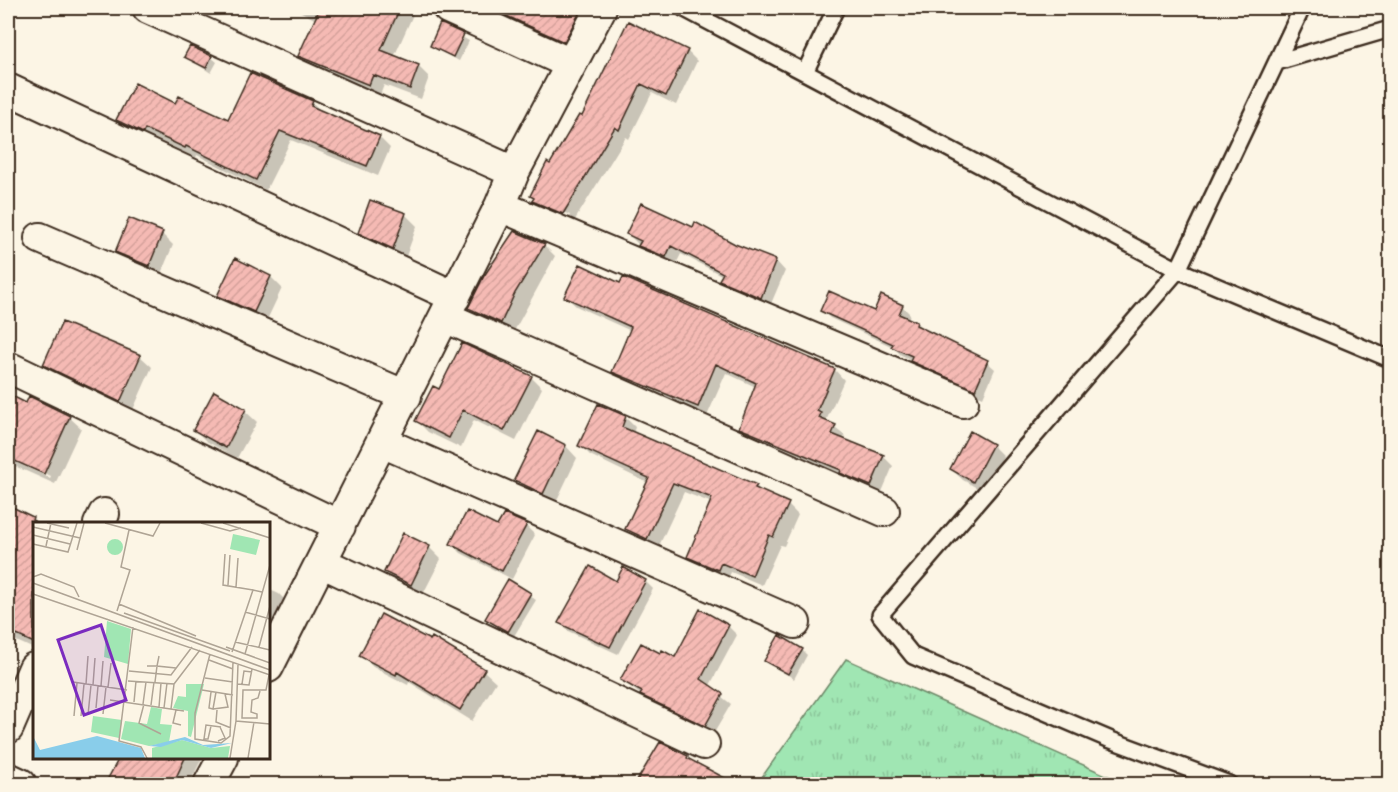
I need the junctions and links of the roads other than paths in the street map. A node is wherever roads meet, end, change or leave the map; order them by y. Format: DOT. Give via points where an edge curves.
graph roads {
  1 [pos="148,8"];
  2 [pos="448,8"];
  3 [pos="601,8"];
  4 [pos="683,8"];
  5 [pos="836,8"];
  6 [pos="1302,8"];
  7 [pos="1390,29"];
  8 [pos="1277,62"];
  9 [pos="571,64"];
  10 [pos="805,72"];
  11 [pos="8,89"];
  12 [pos="514,172"];
  13 [pos="501,206"];
  14 [pos="40,238"];
  15 [pos="1178,270"];
  16 [pos="450,307"];
  17 [pos="1390,359"];
  18 [pos="8,367"];
  19 [pos="406,396"];
  20 [pos="963,402"];
  21 [pos="382,442"];
  22 [pos="884,511"];
  23 [pos="340,526"];
  24 [pos="321,562"];
  25 [pos="795,623"];
  26 [pos="270,663"];
  27 [pos="33,670"];
  28 [pos="8,728"];
  29 [pos="704,744"];
  30 [pos="222,759"];
  31 [pos="8,778"];
  32 [pos="21,784"];
  33 [pos="209,784"];
  34 [pos="1229,784"];
  1 -- 12 [label="street"];
  2 -- 9 [label="street"];
  3 -- 9 [label="street"];
  4 -- 10 [label="lane"];
  5 -- 10 [label="lane"];
  6 -- 8 [label="lane"];
  7 -- 8 [label="lane"];
  8 -- 15 [label="lane"];
  9 -- 12 [label="street"];
  10 -- 15 [label="lane"];
  11 -- 16 [label="street"];
  12 -- 13 [label="street"];
  13 -- 16 [label="street"];
  13 -- 20 [label="street"];
  14 -- 19 [label="street"];
  15 -- 17 [label="lane"];
  15 -- 34 [label="lane" via="880,615 913,656 1111,740"];
  16 -- 19 [label="street"];
  16 -- 22 [label="street"];
  18 -- 23 [label="street"];
  19 -- 21 [label="street"];
  21 -- 23 [label="street"];
  21 -- 25 [label="street"];
  23 -- 24 [label="street"];
  24 -- 26 [label="street"];
  24 -- 29 [label="street"];
  27 -- 28 [label="street"];
  30 -- 33 [label="street"];
  31 -- 32 [label="street"];
}
